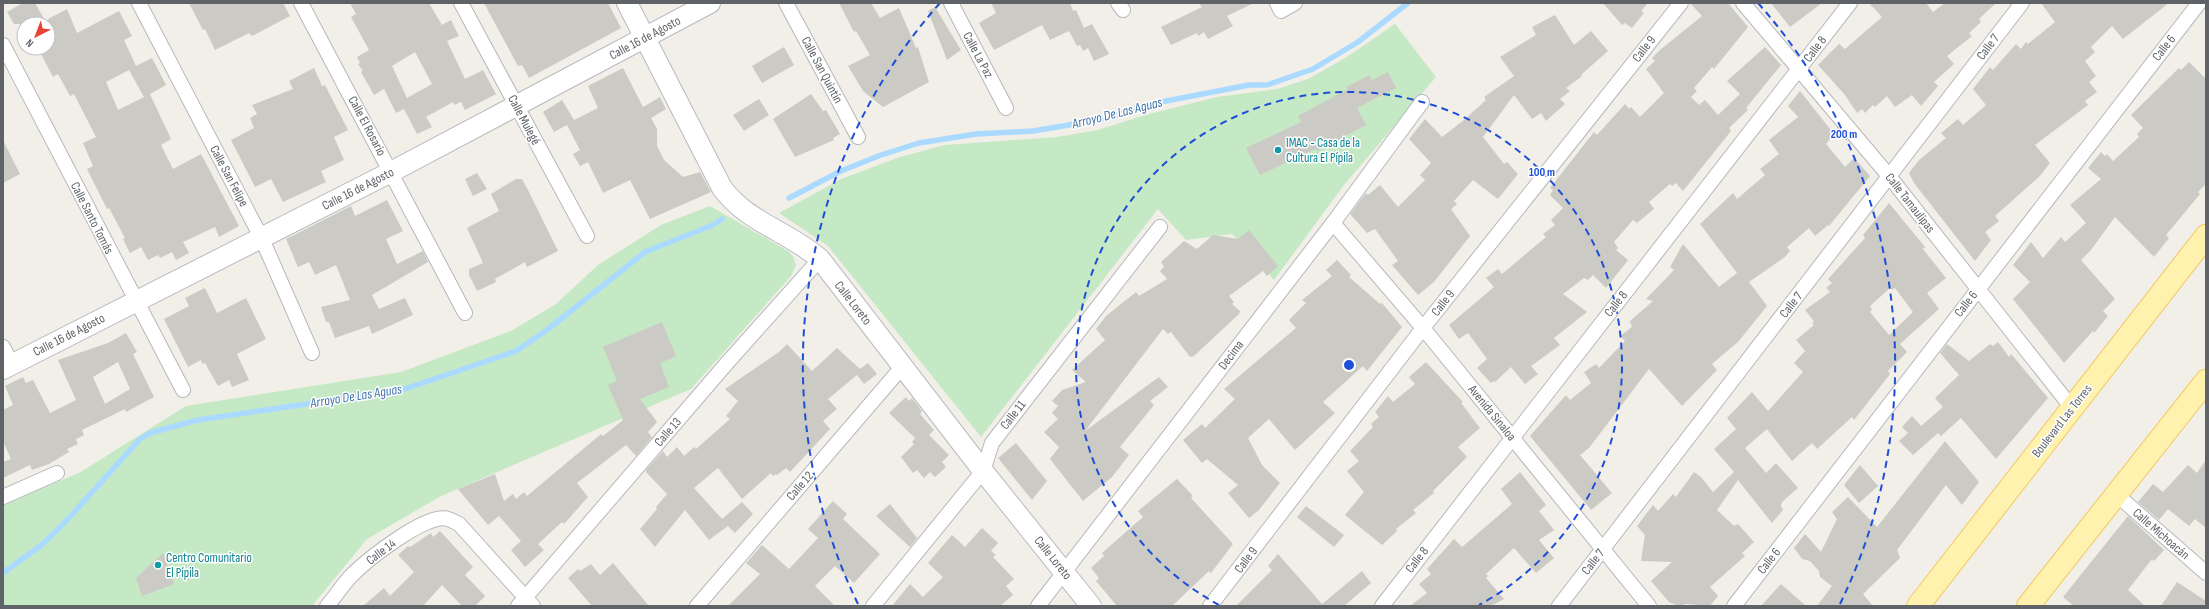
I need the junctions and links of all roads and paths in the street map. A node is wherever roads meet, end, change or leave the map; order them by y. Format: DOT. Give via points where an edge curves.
graph roads {
  1 [pos="139,3"];
  2 [pos="301,3"];
  3 [pos="461,3"];
  4 [pos="627,3"];
  5 [pos="710,3"];
  6 [pos="786,3"];
  7 [pos="951,3"];
  8 [pos="1277,3"];
  9 [pos="1295,3"];
  10 [pos="1680,3"];
  11 [pos="1743,3"];
  12 [pos="1850,3"];
  13 [pos="2022,3"];
  14 [pos="2199,3"];
  15 [pos="646,38"];
  16 [pos="3,46"];
  17 [pos="1800,69"];
  18 [pos="1422,102"];
  19 [pos="516,106"];
  20 [pos="1006,108"];
  21 [pos="858,137"];
  22 [pos="392,172"];
  23 [pos="1889,176"];
  24 [pos="1333,222"];
  25 [pos="1160,226"];
  26 [pos="587,236"];
  27 [pos="2206,236"];
  28 [pos="262,239"];
  29 [pos="820,260"];
  30 [pos="1977,290"];
  31 [pos="135,301"];
  32 [pos="465,313"];
  33 [pos="1423,328"];
  34 [pos="3,347"];
  35 [pos="312,353"];
  36 [pos="903,366"];
  37 [pos="8,367"];
  38 [pos="2205,384"];
  39 [pos="182,390"];
  40 [pos="2072,408"];
  41 [pos="1512,438"];
  42 [pos="983,471"];
  43 [pos="57,474"];
  44 [pos="2117,495"];
  45 [pos="3,497"];
  46 [pos="1602,550"];
  47 [pos="1065,572"];
  48 [pos="2206,573"];
  49 [pos="526,603"];
  50 [pos="2030,605"];
  51 [pos="328,606"];
  52 [pos="697,606"];
  53 [pos="873,606"];
  54 [pos="1038,606"];
  55 [pos="1091,606"];
  56 [pos="1210,606"];
  57 [pos="1382,606"];
  58 [pos="1559,606"];
  59 [pos="1648,606"];
  60 [pos="1734,606"];
  61 [pos="1918,606"];
  1 -- 28 [label="street, Calle San Felipe"];
  2 -- 22 [label="street, Calle El Rosario"];
  3 -- 19 [label="street, Calle Mulegé"];
  4 -- 15 [label="street, Calle Loreto"];
  5 -- 15 [label="street, Calle 16 de Agosto"];
  6 -- 21 [label="street, Calle San Quintín"];
  7 -- 20 [label="street, Calle La Paz"];
  8 -- 9 [label="street" via="1281,11"];
  10 -- 33 [label="street, Calle 9"];
  11 -- 17 [label="street, Calle Tamaulipas"];
  12 -- 17 [label="street, Calle 8"];
  13 -- 23 [label="street, Calle 7"];
  14 -- 30 [label="street, Calle 6"];
  15 -- 19 [label="street, Calle 16 de Agosto"];
  15 -- 29 [label="street, Calle Loreto" via="731,201 742,211 808,249"];
  16 -- 31 [label="street, Calle Santo Tomás"];
  17 -- 23 [label="street, Calle Tamaulipas"];
  17 -- 41 [label="street, Calle 8"];
  18 -- 24 [label="street, Decima"];
  19 -- 22 [label="street, Calle 16 de Agosto"];
  19 -- 26 [label="street, Calle Mulegé"];
  22 -- 28 [label="street, Calle 16 de Agosto"];
  22 -- 32 [label="street, Calle El Rosario"];
  23 -- 30 [label="street, Calle Tamaulipas"];
  23 -- 46 [label="street, Calle 7"];
  24 -- 33 [label="street, Avenida Sinaloa"];
  24 -- 47 [label="street, Decima"];
  25 -- 42 [label="street, Calle 11" via="992,443"];
  27 -- 40 [label="main road, Boulevard Las Torres"];
  28 -- 31 [label="street, Calle 16 de Agosto"];
  28 -- 35 [label="street, Calle San Felipe"];
  29 -- 36 [label="street, Calle Loreto"];
  29 -- 49 [label="street, Calle 13"];
  30 -- 40 [label="street, Calle Tamaulipas"];
  30 -- 60 [label="street, Calle 6"];
  31 -- 37 [label="street, Calle 16 de Agosto"];
  31 -- 39 [label="street, Calle Santo Tomás"];
  33 -- 41 [label="street, Avenida Sinaloa"];
  33 -- 56 [label="street, Calle 9"];
  34 -- 37 [label="street"];
  36 -- 42 [label="street, Calle Loreto"];
  36 -- 52 [label="street, Calle 12"];
  38 -- 44 [label="main road"];
  40 -- 61 [label="main road, Boulevard Las Torres"];
  41 -- 46 [label="street, Avenida Sinaloa"];
  41 -- 57 [label="street, Calle 8"];
  42 -- 47 [label="street, Calle Loreto"];
  42 -- 53 [label="street, Calle 11"];
  43 -- 45 [label="street"];
  44 -- 48 [label="street, Calle Michoacán"];
  44 -- 50 [label="main road"];
  46 -- 58 [label="street, Calle 7"];
  46 -- 59 [label="street, Avenida Sinaloa"];
  47 -- 54 [label="street, Decima"];
  47 -- 55 [label="street, Calle Loreto"];
  49 -- 51 [label="street, Calle 14" via="459,524 447,518 433,519 396,540 370,559 352,576"];
}
